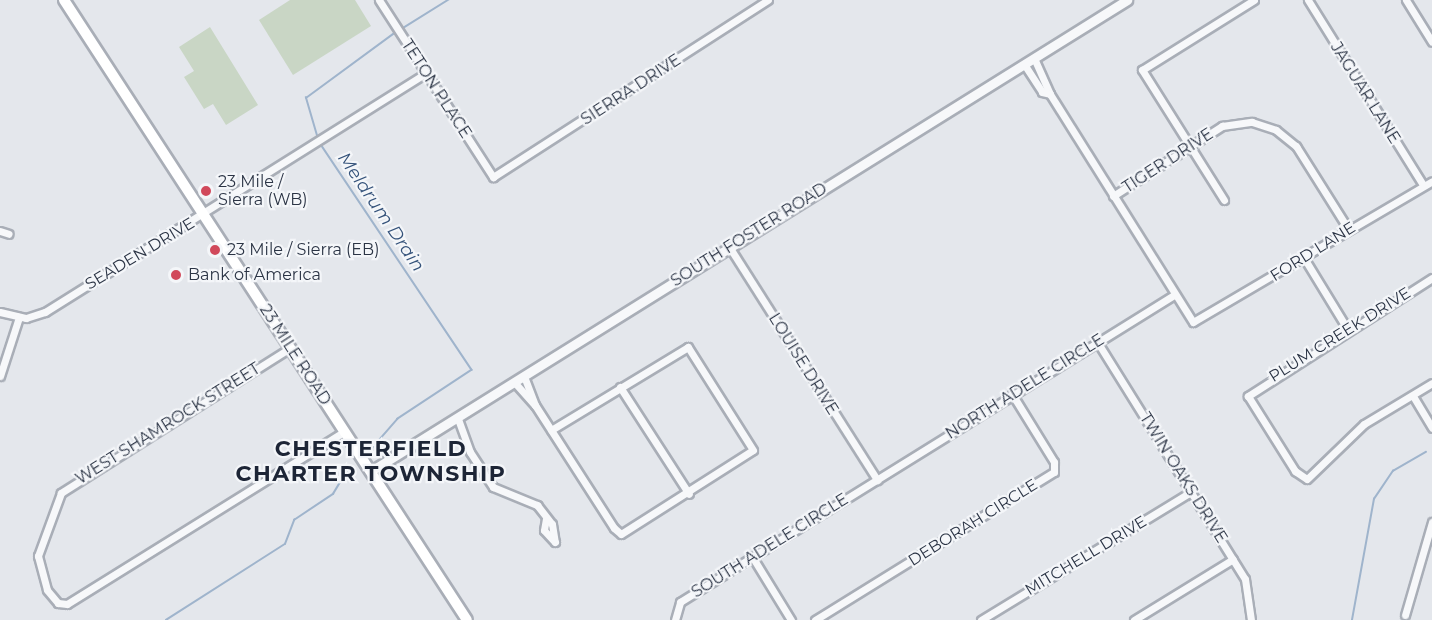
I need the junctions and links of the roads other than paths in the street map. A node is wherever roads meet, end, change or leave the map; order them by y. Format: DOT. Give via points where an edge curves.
graph roads {
  1 [pos="64,0"];
  2 [pos="379,0"];
  3 [pos="768,0"];
  4 [pos="1127,0"];
  5 [pos="1254,0"];
  6 [pos="1308,0"];
  7 [pos="1406,0"];
  8 [pos="1432,42"];
  9 [pos="1034,58"];
  10 [pos="1024,64"];
  11 [pos="426,73"];
  12 [pos="1050,94"];
  13 [pos="1186,147"];
  14 [pos="493,177"];
  15 [pos="1432,181"];
  16 [pos="1423,185"];
  17 [pos="1113,196"];
  18 [pos="1224,200"];
  19 [pos="205,216"];
  20 [pos="1349,230"];
  21 [pos="0,231"];
  22 [pos="9,234"];
  23 [pos="730,248"];
  24 [pos="1304,258"];
  25 [pos="1432,278"];
  26 [pos="1174,295"];
  27 [pos="0,312"];
  28 [pos="19,318"];
  29 [pos="1348,330"];
  30 [pos="1098,343"];
  31 [pos="290,348"];
  32 [pos="0,376"];
  33 [pos="524,376"];
  34 [pos="515,383"];
  35 [pos="1432,383"];
  36 [pos="620,387"];
  37 [pos="1012,394"];
  38 [pos="1413,396"];
  39 [pos="535,405"];
  40 [pos="458,419"];
  41 [pos="1432,428"];
  42 [pos="551,430"];
  43 [pos="345,432"];
  44 [pos="371,471"];
  45 [pos="877,480"];
  46 [pos="1192,491"];
  47 [pos="689,494"];
  48 [pos="1432,522"];
  49 [pos="557,540"];
  50 [pos="753,558"];
  51 [pos="1233,559"];
  52 [pos="1405,618"];
  53 [pos="467,620"];
  54 [pos="675,620"];
  55 [pos="791,620"];
  56 [pos="815,620"];
  57 [pos="981,620"];
  58 [pos="1134,620"];
  59 [pos="1251,620"];
  1 -- 19 [label="main road, 23 MILE ROAD"];
  2 -- 11 [label="street, TETON PLACE"];
  3 -- 14 [label="street, SIERRA DRIVE"];
  4 -- 9 [label="street, SOUTH FOSTER ROAD"];
  5 -- 13 [label="street" via="1142,70"];
  6 -- 16 [label="street, JAGUAR LANE"];
  7 -- 8 [label="street"];
  9 -- 10 [label="street, SOUTH FOSTER ROAD"];
  9 -- 12 [label="street"];
  10 -- 12 [label="street" via="1042,92"];
  10 -- 23 [label="street, SOUTH FOSTER ROAD"];
  11 -- 14 [label="street, TETON PLACE"];
  11 -- 19 [label="street, SEADEN DRIVE"];
  12 -- 17 [label="street"];
  13 -- 17 [label="street, TIGER DRIVE"];
  13 -- 18 [label="street"];
  13 -- 20 [label="street, TIGER DRIVE" via="1230,123 1252,122 1276,130 1300,151"];
  15 -- 16 [label="street, FORD LANE"];
  16 -- 20 [label="street, FORD LANE"];
  17 -- 26 [label="street"];
  19 -- 28 [label="street, SEADEN DRIVE" via="45,312"];
  19 -- 31 [label="main road, 23 MILE ROAD"];
  20 -- 24 [label="street, FORD LANE"];
  21 -- 22 [label="street"];
  23 -- 33 [label="street, SOUTH FOSTER ROAD"];
  23 -- 45 [label="street, LOUISE DRIVE"];
  24 -- 26 [label="street, FORD LANE" via="1193,322"];
  24 -- 29 [label="street"];
  25 -- 29 [label="street, PLUM CREEK DRIVE"];
  26 -- 30 [label="street, NORTH ADELE CIRCLE"];
  27 -- 28 [label="street"];
  28 -- 32 [label="street"];
  29 -- 38 [label="street, PLUM CREEK DRIVE" via="1248,393 1294,471 1307,479 1364,424"];
  30 -- 37 [label="street, NORTH ADELE CIRCLE"];
  30 -- 46 [label="street, TWIN OAKS DRIVE"];
  31 -- 43 [label="main road, 23 MILE ROAD"];
  31 -- 43 [label="street, WEST SHAMROCK STREET" via="61,494 38,556 44,584 61,605"];
  33 -- 34 [label="street, SOUTH FOSTER ROAD"];
  33 -- 39 [label="street"];
  34 -- 39 [label="street"];
  34 -- 40 [label="street, SOUTH FOSTER ROAD"];
  35 -- 38 [label="street"];
  36 -- 42 [label="street"];
  36 -- 47 [label="street"];
  36 -- 47 [label="street" via="690,348 753,450"];
  37 -- 45 [label="street, NORTH ADELE CIRCLE"];
  37 -- 56 [label="street, DEBORAH CIRCLE" via="1054,462 1054,472"];
  38 -- 41 [label="street"];
  39 -- 42 [label="street"];
  40 -- 44 [label="street, SOUTH FOSTER ROAD"];
  40 -- 49 [label="street" via="470,452 493,487 533,503"];
  42 -- 47 [label="street" via="621,534"];
  43 -- 44 [label="main road, 23 MILE ROAD"];
  44 -- 53 [label="main road, 23 MILE ROAD"];
  45 -- 50 [label="street, SOUTH ADELE CIRCLE"];
  46 -- 51 [label="street, TWIN OAKS DRIVE"];
  46 -- 57 [label="street, MITCHELL DRIVE"];
  48 -- 52 [label="street"];
  50 -- 54 [label="street, SOUTH ADELE CIRCLE" via="680,602"];
  50 -- 55 [label="street"];
  51 -- 58 [label="street"];
  51 -- 59 [label="street, TWIN OAKS DRIVE" via="1247,585"];
}
